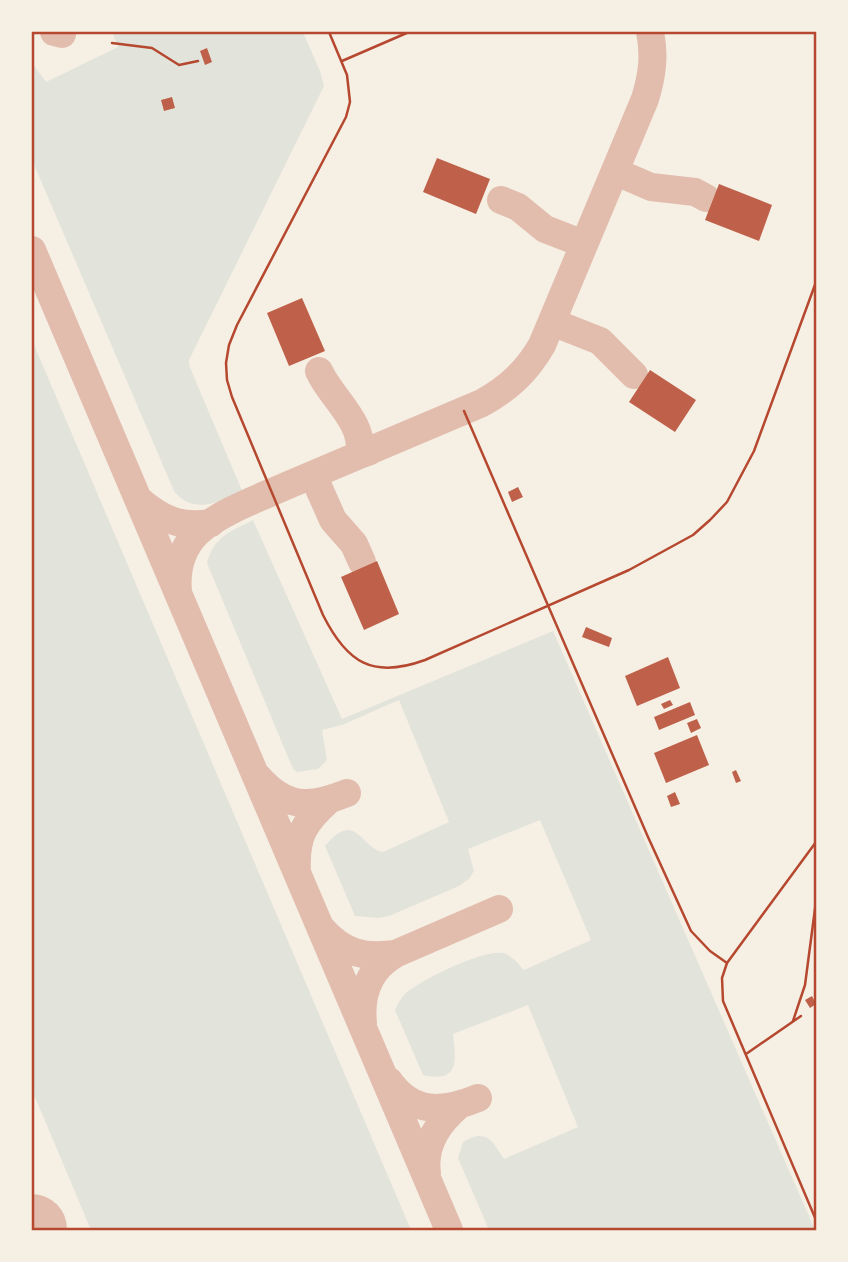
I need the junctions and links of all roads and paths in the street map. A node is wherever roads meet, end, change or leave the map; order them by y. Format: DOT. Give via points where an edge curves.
graph roads {
  1 [pos="329,32"];
  2 [pos="409,32"];
  3 [pos="112,43"];
  4 [pos="198,61"];
  5 [pos="342,61"];
  6 [pos="817,282"];
  7 [pos="464,411"];
  8 [pos="548,605"];
  9 [pos="817,842"];
  10 [pos="817,901"];
  11 [pos="727,963"];
  12 [pos="801,1016"];
  13 [pos="793,1021"];
  14 [pos="746,1054"];
  15 [pos="817,1220"];
  1 -- 5 [label="lane"];
  2 -- 5 [label="lane"];
  3 -- 4 [label="lane" via="152,48 179,65"];
  5 -- 8 [label="lane" via="350,91 346,117 229,345 227,380 240,419 323,615 345,651 356,659 380,668 405,667"];
  6 -- 8 [label="lane" via="754,451 726,502 692,535 660,554"];
  7 -- 8 [label="lane"];
  8 -- 11 [label="lane" via="691,931"];
  9 -- 11 [label="lane"];
  10 -- 13 [label="lane" via="805,985"];
  11 -- 14 [label="lane" via="723,1001"];
  12 -- 13 [label="lane"];
  13 -- 14 [label="lane"];
  14 -- 15 [label="lane"];
}
